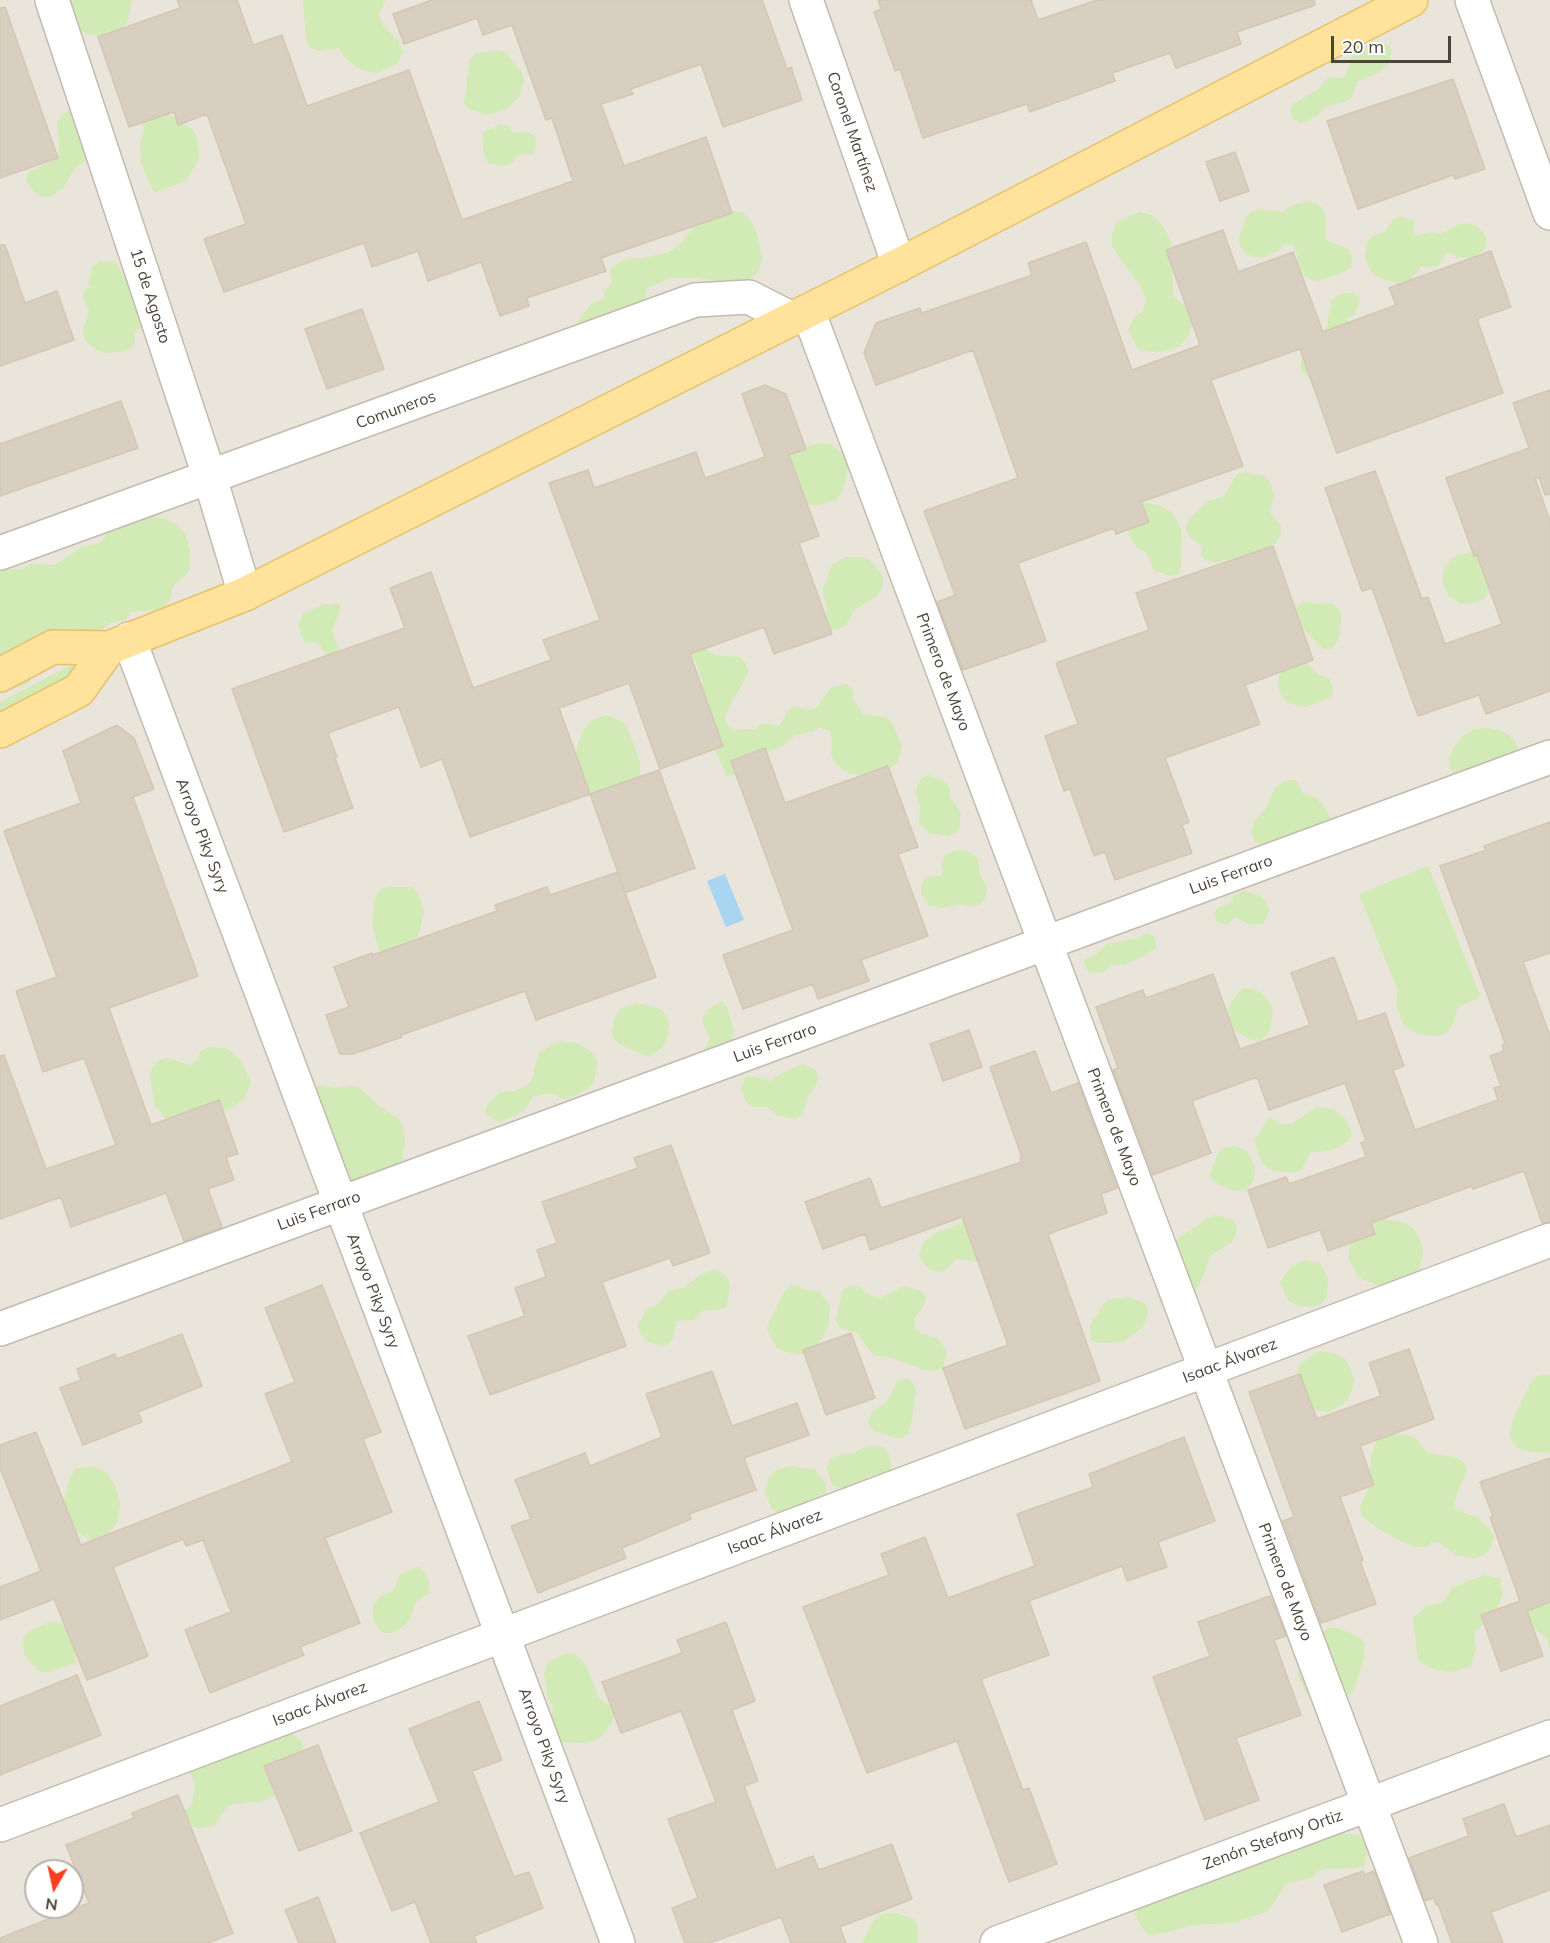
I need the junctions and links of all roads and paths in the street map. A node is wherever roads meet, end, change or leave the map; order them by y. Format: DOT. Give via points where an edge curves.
graph roads {
  1 [pos="52,0"];
  2 [pos="806,0"];
  3 [pos="1411,0"];
  4 [pos="1472,0"];
  5 [pos="1550,213"];
  6 [pos="899,265"];
  7 [pos="800,315"];
  8 [pos="210,478"];
  9 [pos="0,553"];
  10 [pos="245,594"];
  11 [pos="119,644"];
  12 [pos="0,675"];
  13 [pos="0,731"];
  14 [pos="1550,757"];
  15 [pos="1045,943"];
  16 [pos="340,1204"];
  17 [pos="1550,1240"];
  18 [pos="0,1329"];
  19 [pos="1205,1370"];
  20 [pos="503,1635"];
  21 [pos="1550,1737"];
  22 [pos="1369,1804"];
  23 [pos="0,1825"];
  24 [pos="618,1943"];
  25 [pos="997,1943"];
  26 [pos="1421,1943"];
  1 -- 8 [label="street, 15 de Agosto"];
  2 -- 6 [label="street, Coronel Martínez"];
  3 -- 6 [label="main road"];
  4 -- 5 [label="street"];
  6 -- 7 [label="main road"];
  7 -- 8 [label="street, Comuneros" via="748,297 695,300"];
  7 -- 10 [label="main road"];
  7 -- 15 [label="street, Primero de Mayo"];
  8 -- 9 [label="street, Comuneros"];
  8 -- 10 [label="street, 15 de Agosto"];
  10 -- 11 [label="main road"];
  11 -- 12 [label="main road" via="53,647"];
  11 -- 13 [label="main road" via="79,690"];
  11 -- 16 [label="street, Arroyo Piky Syry"];
  14 -- 15 [label="street, Luis Ferraro"];
  15 -- 16 [label="street, Luis Ferraro"];
  15 -- 19 [label="street, Primero de Mayo"];
  16 -- 18 [label="street, Luis Ferraro"];
  16 -- 20 [label="street, Arroyo Piky Syry"];
  17 -- 19 [label="street, Isaac Álvarez"];
  19 -- 20 [label="street, Isaac Álvarez"];
  19 -- 22 [label="street, Primero de Mayo"];
  20 -- 23 [label="street, Isaac Álvarez"];
  20 -- 24 [label="street, Arroyo Piky Syry"];
  21 -- 22 [label="street, Zenón Stefany Ortiz"];
  22 -- 25 [label="street, Zenón Stefany Ortiz"];
  22 -- 26 [label="street, Primero de Mayo"];
}
